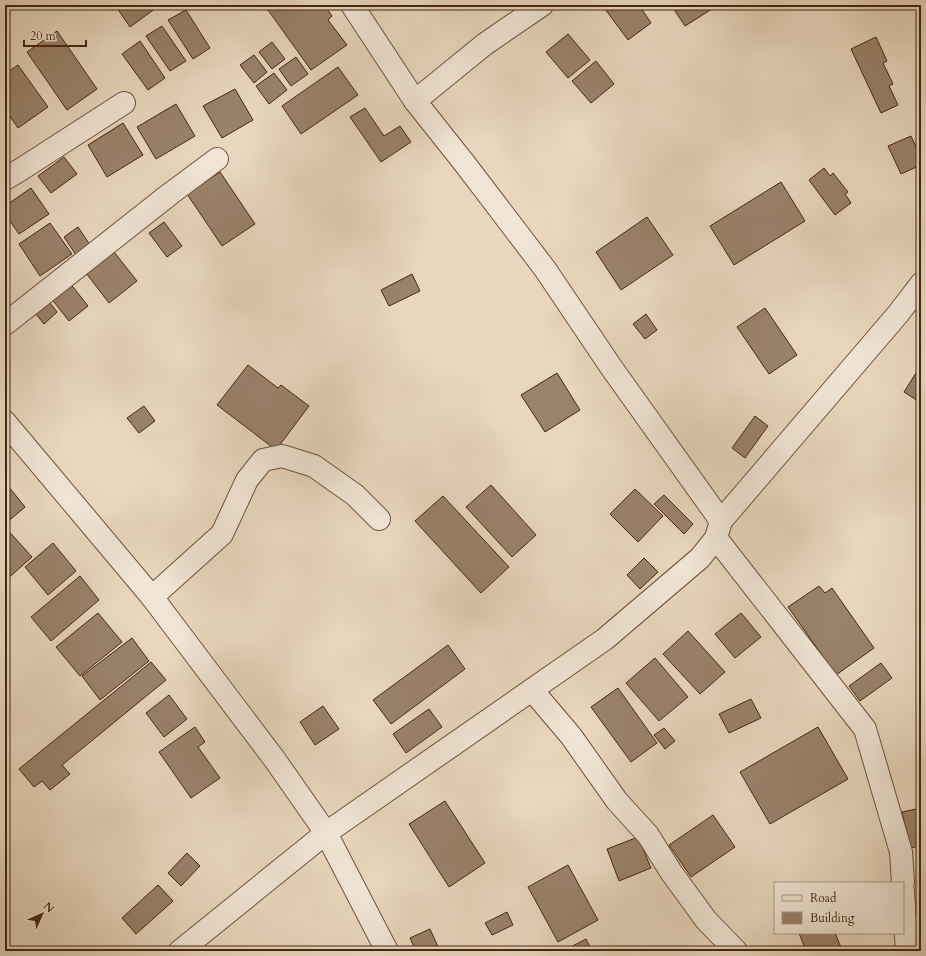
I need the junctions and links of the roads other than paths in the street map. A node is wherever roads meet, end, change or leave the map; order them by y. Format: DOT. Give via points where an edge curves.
graph roads {
  1 [pos="352,5"];
  2 [pos="542,5"];
  3 [pos="415,101"];
  4 [pos="124,103"];
  5 [pos="217,159"];
  6 [pos="5,179"];
  7 [pos="921,284"];
  8 [pos="5,324"];
  9 [pos="5,422"];
  10 [pos="379,518"];
  11 [pos="719,529"];
  12 [pos="152,597"];
  13 [pos="532,690"];
  14 [pos="326,834"];
  15 [pos="902,882"];
  16 [pos="904,906"];
  17 [pos="180,951"];
  18 [pos="387,951"];
  19 [pos="736,951"];
  20 [pos="907,951"];
  1 -- 3 [label="street"];
  2 -- 3 [label="street" via="485,44"];
  3 -- 11 [label="street" via="545,269"];
  4 -- 6 [label="street"];
  5 -- 8 [label="street"];
  7 -- 11 [label="street"];
  9 -- 12 [label="street"];
  10 -- 12 [label="street" via="355,495 314,466 282,456 263,460 247,480 222,534"];
  11 -- 13 [label="street" via="700,558 605,639"];
  11 -- 15 [label="street" via="865,729 901,852"];
  12 -- 14 [label="street" via="275,760"];
  13 -- 14 [label="street"];
  13 -- 19 [label="street" via="571,736 617,801 648,835 706,920"];
  14 -- 17 [label="street"];
  14 -- 18 [label="street"];
  16 -- 20 [label="street"];
}
